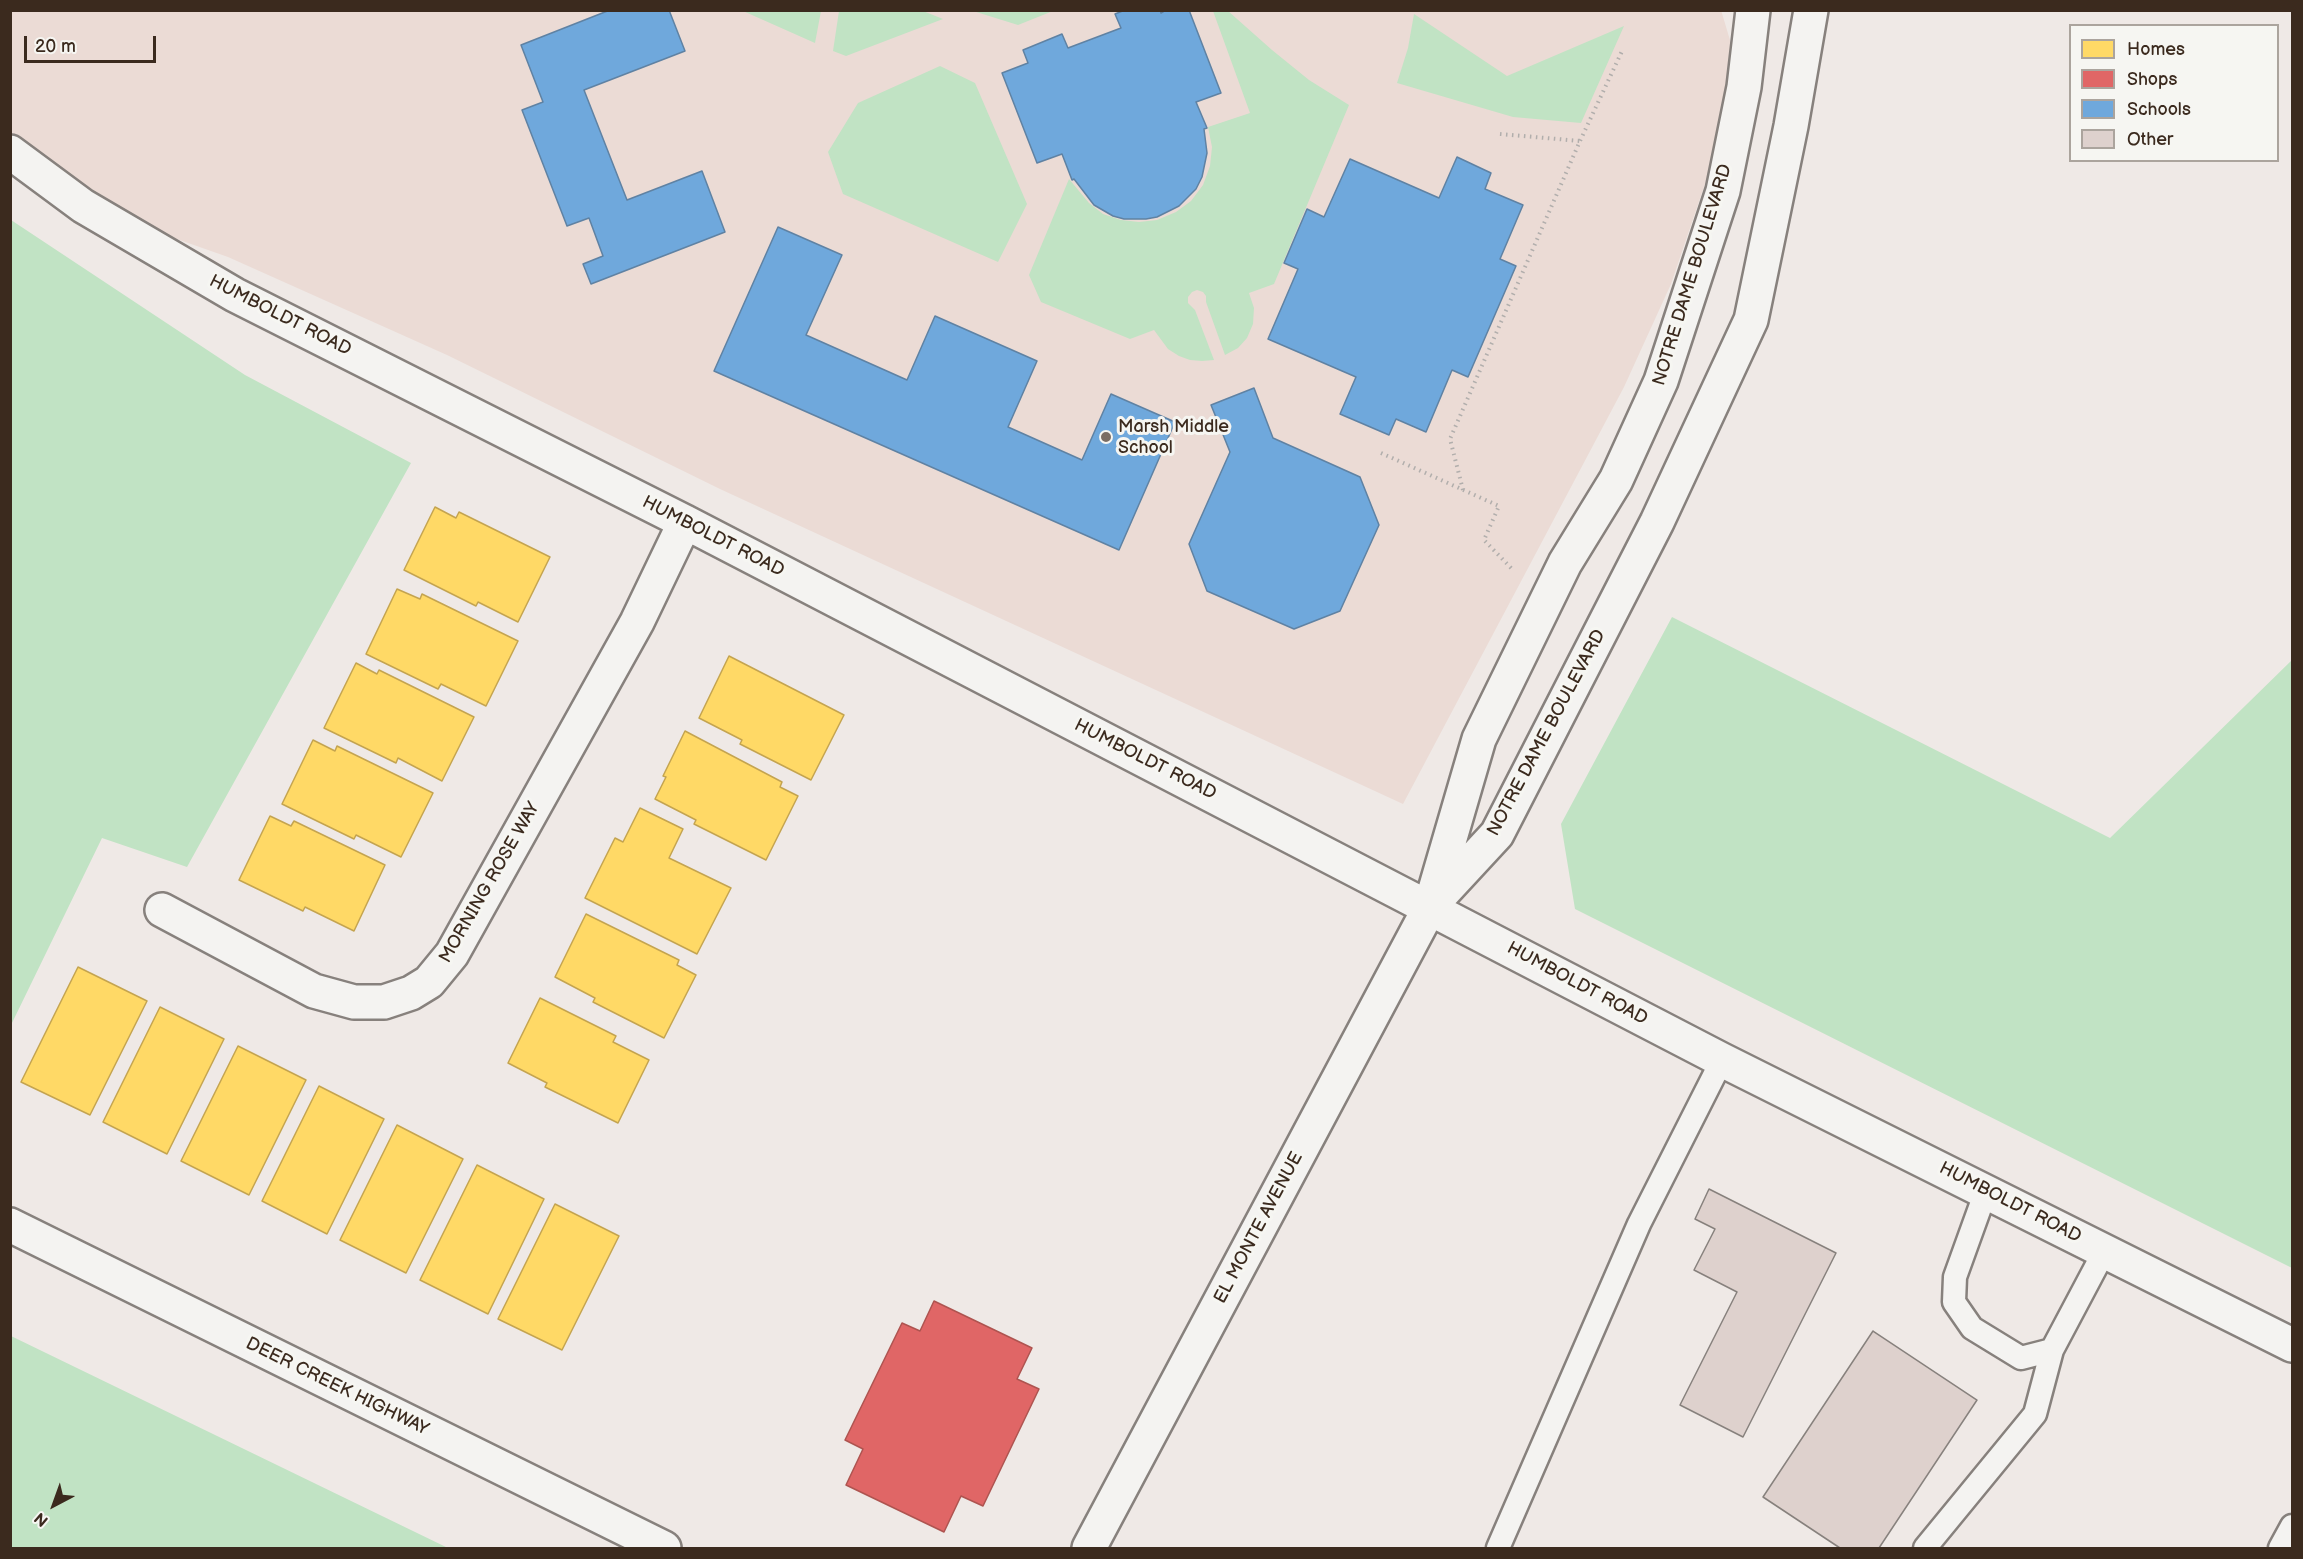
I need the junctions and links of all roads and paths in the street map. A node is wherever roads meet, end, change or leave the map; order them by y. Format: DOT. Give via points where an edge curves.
graph roads {
  1 [pos="1753,10"];
  2 [pos="1811,10"];
  3 [pos="1623,49"];
  4 [pos="1500,134"];
  5 [pos="1580,141"];
  6 [pos="10,152"];
  7 [pos="1381,453"];
  8 [pos="1463,490"];
  9 [pos="685,522"];
  10 [pos="1513,570"];
  11 [pos="1430,907"];
  12 [pos="162,910"];
  13 [pos="1722,1060"];
  14 [pos="1986,1191"];
  15 [pos="10,1225"];
  16 [pos="2105,1250"];
  17 [pos="2292,1346"];
  18 [pos="2052,1350"];
  19 [pos="2292,1526"];
  20 [pos="664,1548"];
  21 [pos="1089,1548"];
  22 [pos="1498,1548"];
  23 [pos="1925,1548"];
  24 [pos="2280,1548"];
  1 -- 11 [label="street, NOTRE DAME BOULEVARD" via="1744,87 1723,191 1661,381 1616,480 1565,563 1479,739"];
  2 -- 11 [label="street, NOTRE DAME BOULEVARD" via="1751,320 1657,522 1497,834"];
  3 -- 5 [label="path"];
  4 -- 5 [label="path"];
  5 -- 8 [label="path" via="1450,439"];
  6 -- 9 [label="street, HUMBOLDT ROAD" via="83,206 235,295"];
  7 -- 8 [label="path"];
  8 -- 10 [label="path" via="1499,507 1484,540"];
  9 -- 11 [label="street, HUMBOLDT ROAD"];
  9 -- 12 [label="street, MORNING ROSE WAY" via="638,622 452,954 429,982 384,1002 354,1002 314,992"];
  11 -- 13 [label="street, HUMBOLDT ROAD"];
  11 -- 21 [label="street, EL MONTE AVENUE"];
  13 -- 14 [label="street, HUMBOLDT ROAD"];
  13 -- 22 [label="lane" via="1639,1224"];
  14 -- 16 [label="street, HUMBOLDT ROAD"];
  14 -- 18 [label="lane" via="1955,1277 1954,1302 1972,1328 2021,1358"];
  15 -- 20 [label="street, DEER CREEK HIGHWAY"];
  16 -- 17 [label="street, HUMBOLDT ROAD"];
  16 -- 18 [label="lane"];
  18 -- 23 [label="lane" via="2035,1414"];
  19 -- 24 [label="lane"];
}
